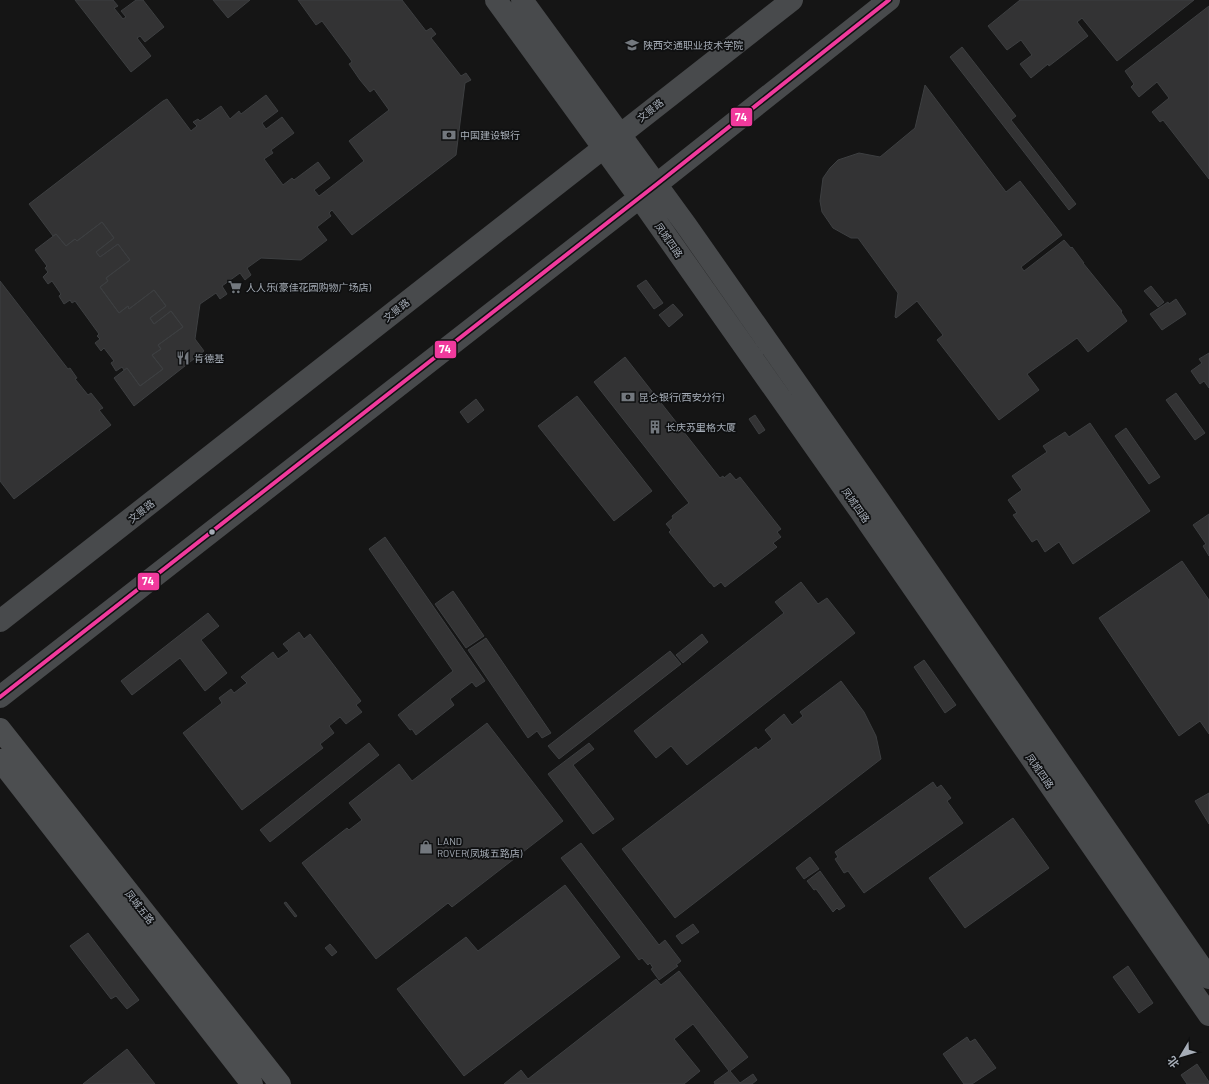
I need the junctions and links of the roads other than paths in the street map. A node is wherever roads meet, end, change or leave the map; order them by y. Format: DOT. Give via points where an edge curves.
graph roads {
  1 [pos="496,0"];
  2 [pos="522,0"];
  3 [pos="792,0"];
  4 [pos="888,0"];
  5 [pos="620,134"];
  6 [pos="602,148"];
  7 [pos="657,184"];
  8 [pos="639,198"];
  9 [pos="0,621"];
  10 [pos="0,697"];
  11 [pos="0,729"];
  12 [pos="0,760"];
  13 [pos="1209,978"];
  14 [pos="1209,1015"];
  15 [pos="252,1084"];
  16 [pos="280,1084"];
  1 -- 6 [label="street, 凤城四路"];
  2 -- 5 [label="street"];
  3 -- 5 [label="street, 文景路"];
  4 -- 7 [label="street"];
  5 -- 6 [label="street, 文景路"];
  5 -- 7 [label="street"];
  6 -- 8 [label="street, 凤城四路"];
  6 -- 9 [label="street, 文景路"];
  7 -- 8 [label="street"];
  7 -- 13 [label="street"];
  8 -- 10 [label="street"];
  8 -- 14 [label="street, 凤城四路" via="860,511"];
  11 -- 16 [label="main road, 凤城五路"];
  12 -- 15 [label="main road, 凤城五路"];
}
